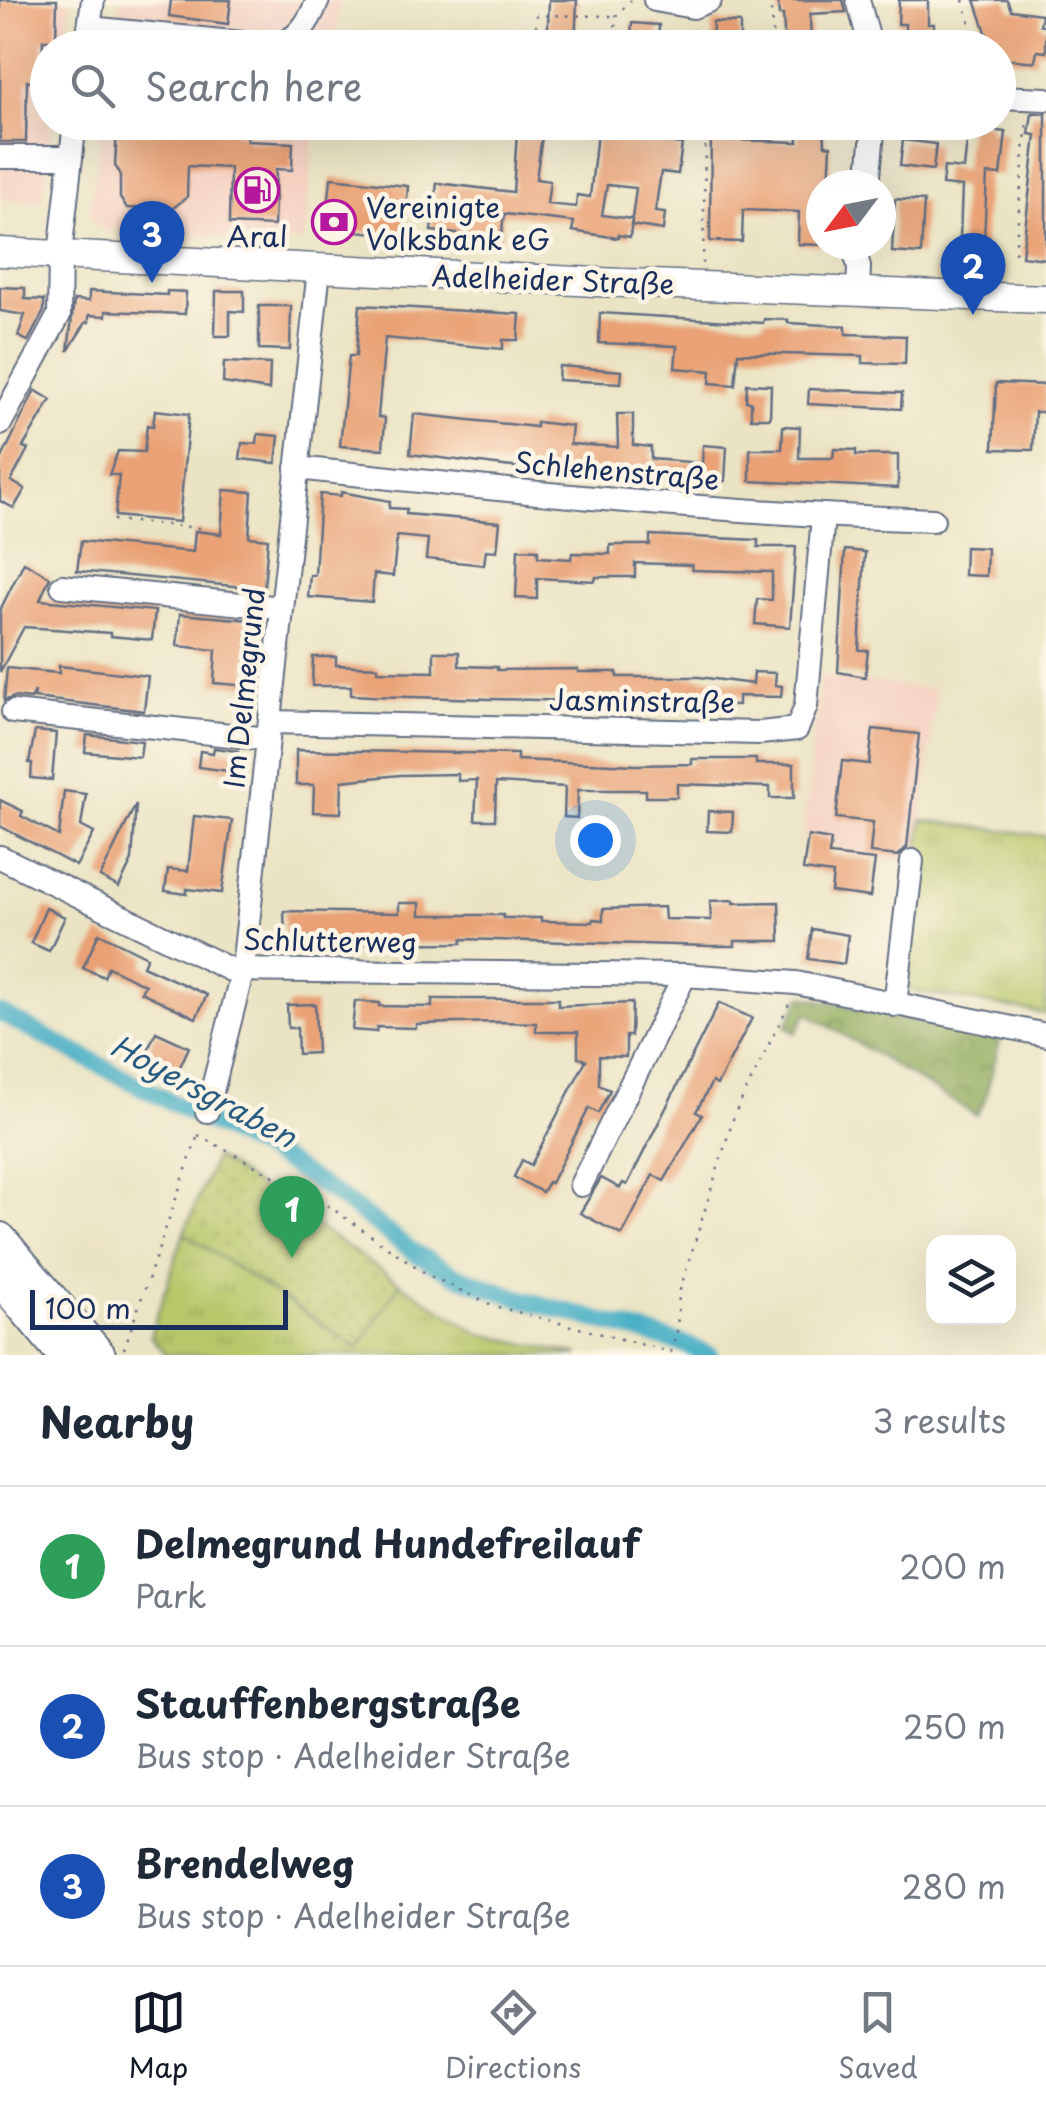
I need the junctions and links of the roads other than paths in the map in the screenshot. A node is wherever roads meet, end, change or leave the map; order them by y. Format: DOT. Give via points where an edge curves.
graph roads {
  1 [pos="93,0"];
  2 [pos="318,0"];
  3 [pos="655,0"];
  4 [pos="710,0"];
  5 [pos="858,0"];
  6 [pos="89,30"];
  7 [pos="301,30"];
  8 [pos="866,30"];
  9 [pos="67,140"];
  10 [pos="872,140"];
  11 [pos="0,156"];
  12 [pos="59,156"];
  13 [pos="869,170"];
  14 [pos="0,252"];
  15 [pos="60,254"];
  16 [pos="319,268"];
  17 [pos="857,268"];
  18 [pos="1046,300"];
  19 [pos="0,424"];
  20 [pos="297,468"];
  21 [pos="823,516"];
  22 [pos="933,520"];
  23 [pos="62,586"];
  24 [pos="282,608"];
  25 [pos="13,712"];
  26 [pos="269,730"];
  27 [pos="0,858"];
  28 [pos="912,861"];
  29 [pos="243,969"];
  30 [pos="685,975"];
  31 [pos="895,1005"];
  32 [pos="1046,1035"];
  33 [pos="207,1111"];
  34 [pos="581,1185"];
  35 [pos="0,1239"];
  36 [pos="0,1280"];
  37 [pos="111,1352"];
  38 [pos="64,1355"];
  1 -- 6 [label="street"];
  2 -- 7 [label="street"];
  3 -- 4 [label="street" via="693,6"];
  5 -- 8 [label="street"];
  9 -- 12 [label="street"];
  10 -- 13 [label="street"];
  11 -- 12 [label="street"];
  12 -- 15 [label="street"];
  14 -- 15 [label="main road, Adelheider Straße"];
  15 -- 16 [label="main road, Adelheider Straße"];
  15 -- 19 [label="street" via="60,315"];
  16 -- 17 [label="main road, Adelheider Straße" via="702,285"];
  16 -- 20 [label="street, Im Delmegrund"];
  17 -- 18 [label="main road, Adelheider Straße"];
  20 -- 21 [label="street, Schlehenstraße" via="602,501"];
  20 -- 24 [label="street, Im Delmegrund"];
  21 -- 22 [label="street, Schlehenstraße"];
  21 -- 26 [label="street, Jasminstraße" via="804,731"];
  23 -- 24 [label="street"];
  24 -- 26 [label="street, Im Delmegrund"];
  25 -- 26 [label="street, Jasminstraße"];
  26 -- 29 [label="street, Im Delmegrund"];
  27 -- 29 [label="street, Schlutterweg" via="231,970"];
  28 -- 31 [label="street"];
  29 -- 30 [label="street, Schlutterweg"];
  29 -- 33 [label="street, Im Delmegrund"];
  30 -- 31 [label="street, Schlutterweg" via="796,984"];
  30 -- 34 [label="street"];
  31 -- 32 [label="street, Schlutterweg"];
  35 -- 37 [label="highway"];
  36 -- 38 [label="highway"];
}
